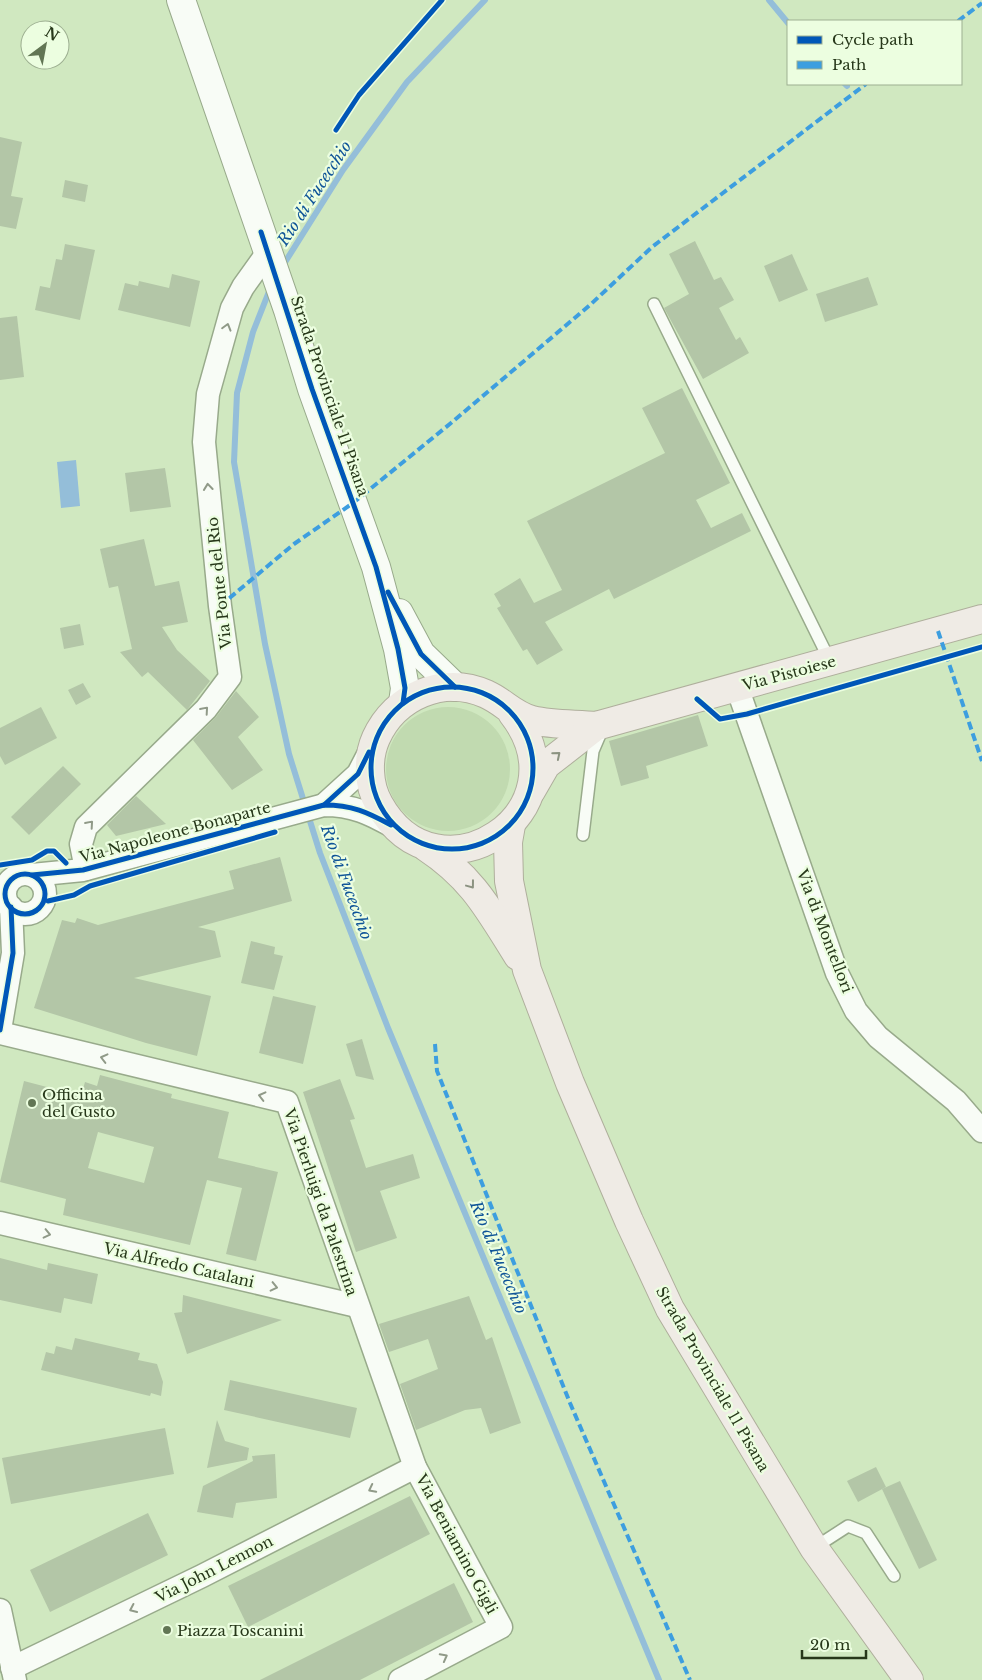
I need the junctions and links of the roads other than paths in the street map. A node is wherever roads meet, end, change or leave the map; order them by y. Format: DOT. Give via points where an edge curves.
graph roads {
  1 [pos="181,0"];
  2 [pos="264,242"];
  3 [pos="654,304"];
  4 [pos="376,567"];
  5 [pos="982,619"];
  6 [pos="830,662"];
  7 [pos="456,687"];
  8 [pos="737,687"];
  9 [pos="403,703"];
  10 [pos="512,713"];
  11 [pos="601,725"];
  12 [pos="374,744"];
  13 [pos="530,794"];
  14 [pos="324,805"];
  15 [pos="511,825"];
  16 [pos="397,829"];
  17 [pos="583,835"];
  18 [pos="420,843"];
  19 [pos="85,870"];
  20 [pos="17,876"];
  21 [pos="6,903"];
  22 [pos="38,908"];
  23 [pos="13,953"];
  24 [pos="527,970"];
  25 [pos="0,1031"];
  26 [pos="982,1130"];
  27 [pos="0,1223"];
  28 [pos="357,1306"];
  29 [pos="415,1467"];
  30 [pos="814,1548"];
  31 [pos="894,1576"];
  32 [pos="0,1610"];
  33 [pos="2,1634"];
  34 [pos="14,1674"];
  35 [pos="400,1680"];
  36 [pos="909,1680"];
  1 -- 2 [label="main road, Strada Provinciale 11 Pisana"];
  2 -- 4 [label="main road, Strada Provinciale 11 Pisana" via="312,389"];
  19 -- 2 [label="street, Via Ponte del Rio, one-way" via="81,844 86,827 206,709 230,677 204,442 208,394 232,308"];
  3 -- 6 [label="lane"];
  4 -- 7 [label="main road, Strada Provinciale 11 Pisana" via="421,654"];
  4 -- 9 [label="main road, Strada Provinciale 11 Pisana" via="398,649 405,688"];
  5 -- 6 [label="main road, Via Pistoiese"];
  6 -- 8 [label="main road, Via Pistoiese"];
  7 -- 9 [label="main road" via="428,690"];
  7 -- 10 [label="main road" via="486,694"];
  8 -- 11 [label="main road, Via Pistoiese"];
  8 -- 26 [label="street, Via di Montellori" via="838,973 856,1011 878,1037 956,1101"];
  9 -- 12 [label="main road" via="386,721"];
  10 -- 11 [label="main road, Via Pistoiese" via="533,720"];
  10 -- 13 [label="main road" via="521,724 532,751"];
  13 -- 11 [label="main road, Via Pistoiese, one-way" via="546,765"];
  11 -- 17 [label="lane" via="593,751"];
  12 -- 14 [label="street, Via Napoleone Bonaparte" via="358,774"];
  12 -- 16 [label="main road" via="370,766 373,789 382,811"];
  13 -- 15 [label="main road"];
  14 -- 16 [label="street, Via Napoleone Bonaparte" via="346,805"];
  14 -- 19 [label="street, Via Napoleone Bonaparte"];
  15 -- 18 [label="main road" via="492,840 468,848 444,849"];
  15 -- 24 [label="main road, Strada Provinciale 11 Pisana" via="509,881"];
  16 -- 18 [label="main road"];
  18 -- 24 [label="main road, Strada Provinciale 11 Pisana, one-way" via="467,879"];
  19 -- 20 [label="street, Via Napoleone Bonaparte"];
  19 -- 22 [label="street, Via Napoleone Bonaparte"];
  20 -- 21 [label="street" via="7,886"];
  20 -- 22 [label="street" via="38,878 44,888 44,900"];
  21 -- 22 [label="street" via="23,913"];
  21 -- 23 [label="street"];
  22 -- 23 [label="street, Via Napoleone Bonaparte" via="28,920"];
  23 -- 25 [label="street"];
  24 -- 30 [label="main road, Strada Provinciale 11 Pisana" via="582,1111 670,1309"];
  28 -- 25 [label="street, Via Pierluigi da Palestrina, one-way" via="287,1102"];
  27 -- 28 [label="street, Via Alfredo Catalani, one-way"];
  28 -- 29 [label="street, Via Pierluigi da Palestrina"];
  29 -- 34 [label="street, Via John Lennon, one-way"];
  35 -- 29 [label="street, Via Beniamino Gigli, one-way" via="501,1627"];
  30 -- 31 [label="lane" via="848,1526 866,1533"];
  30 -- 36 [label="main road, Strada Provinciale 11 Pisana"];
  32 -- 33 [label="street"];
  33 -- 34 [label="street"];
}
